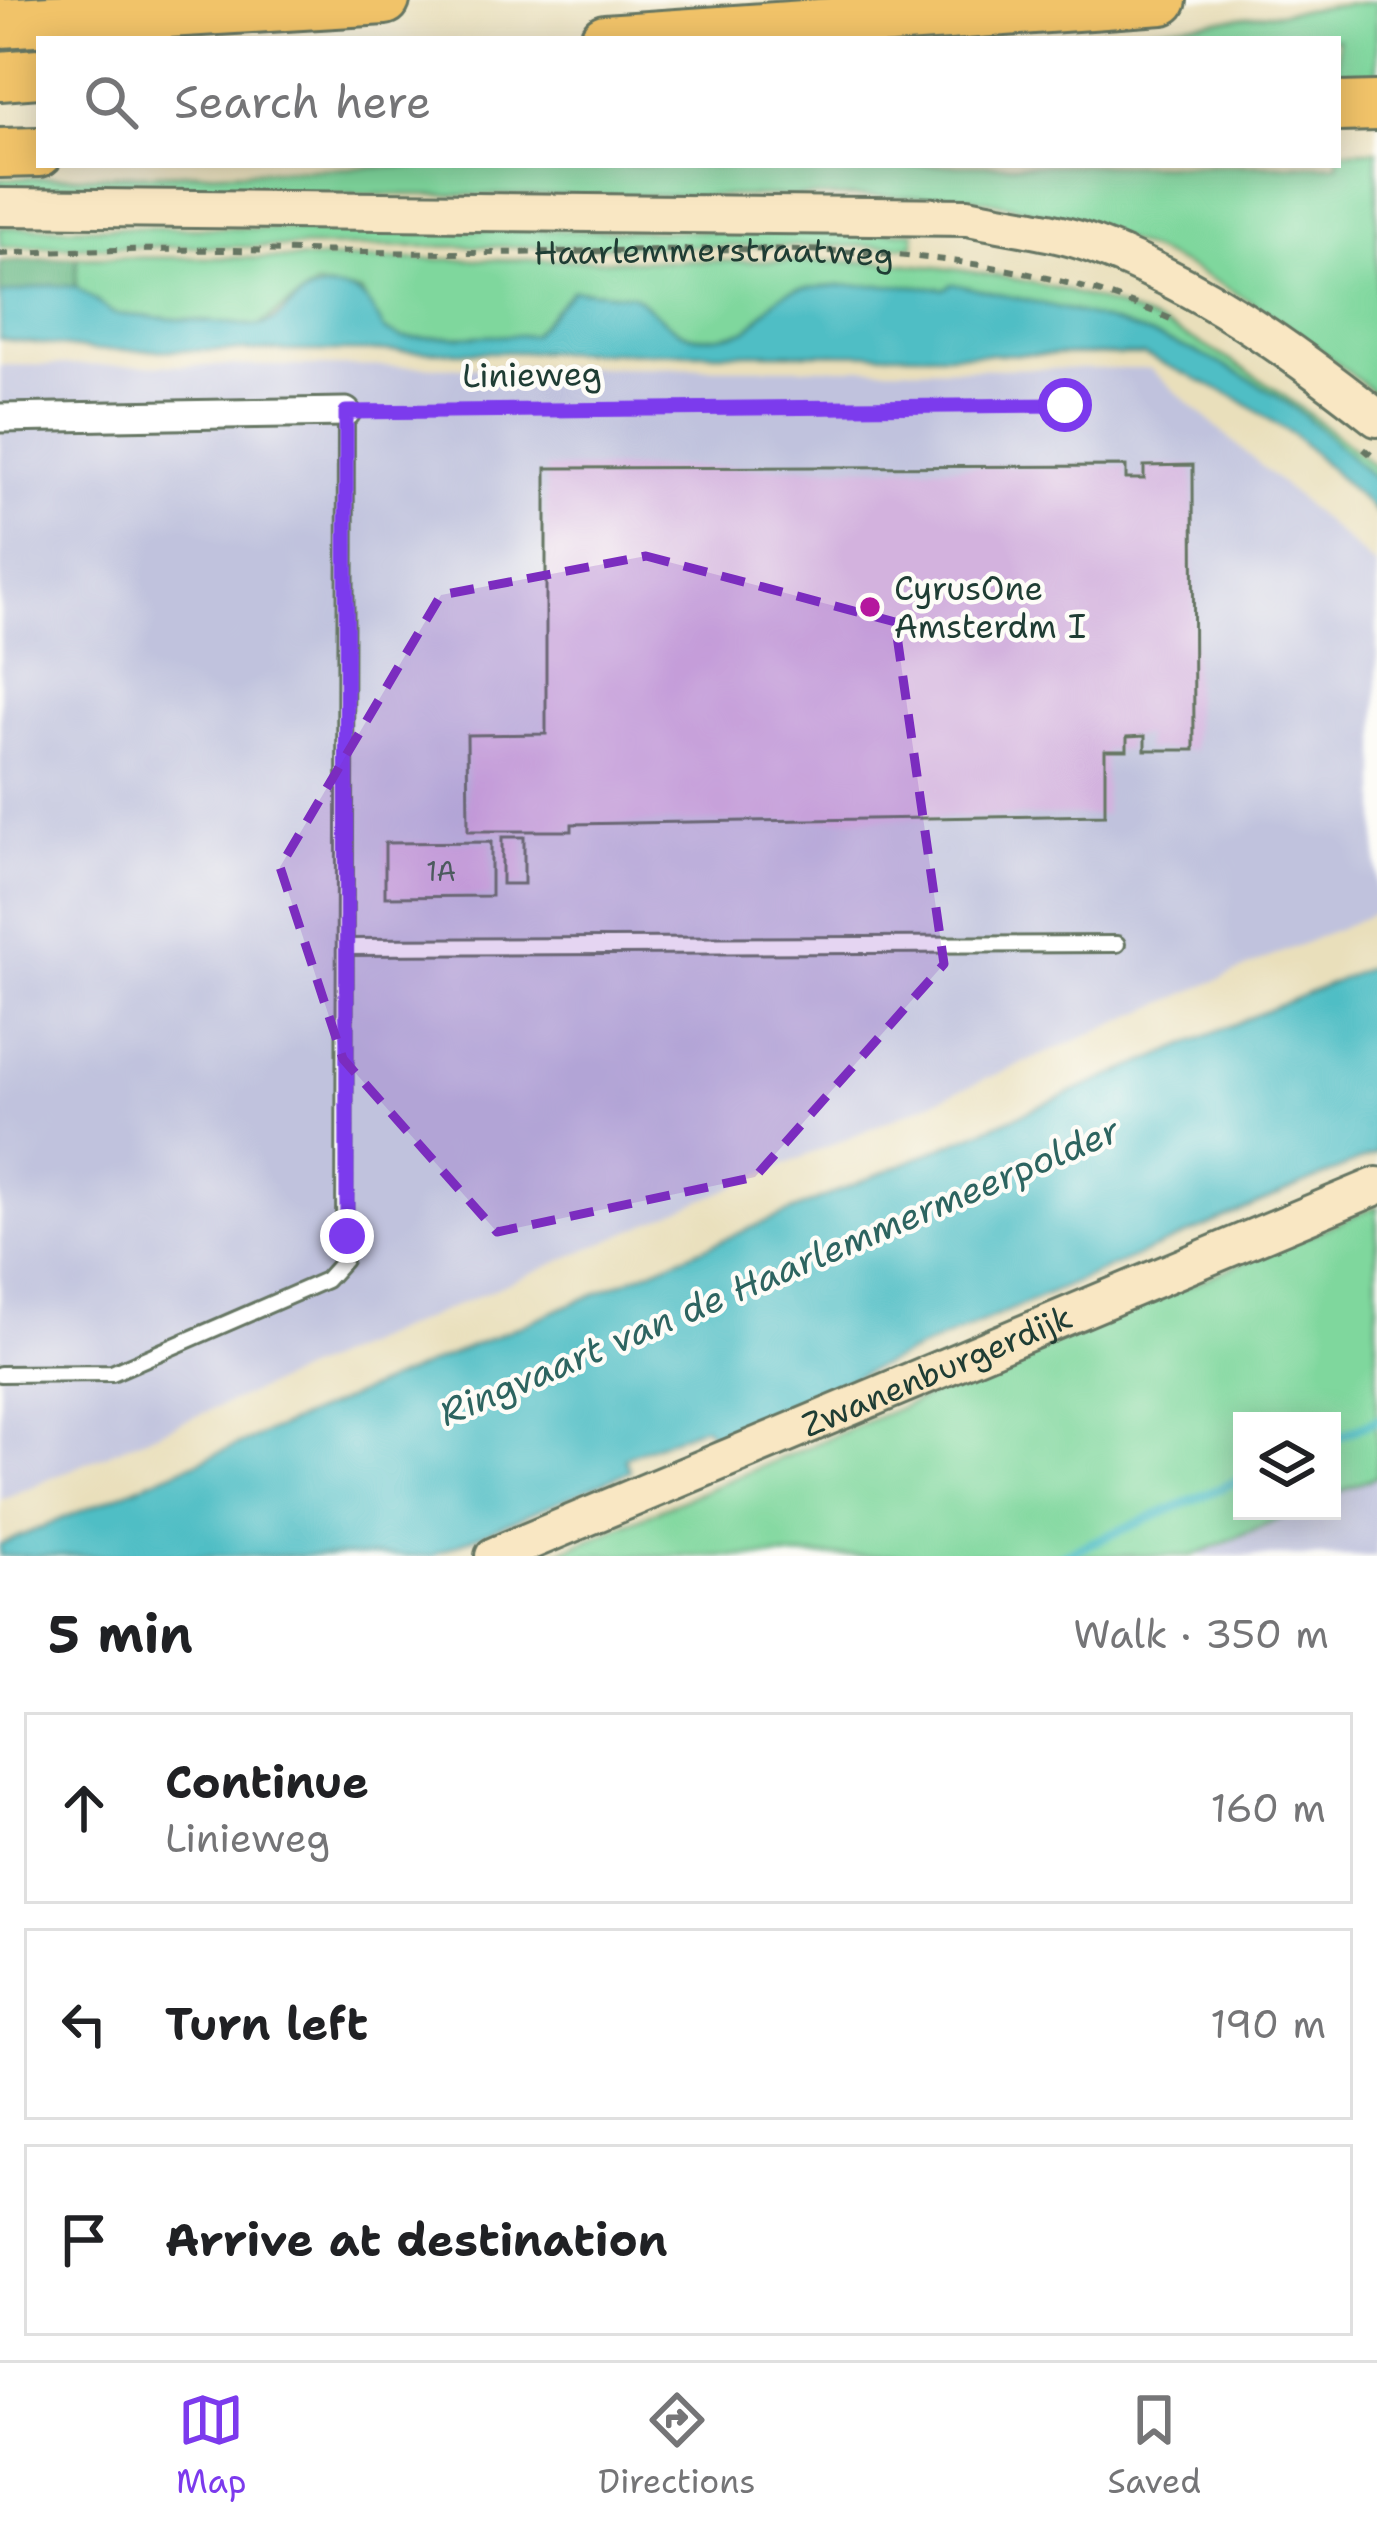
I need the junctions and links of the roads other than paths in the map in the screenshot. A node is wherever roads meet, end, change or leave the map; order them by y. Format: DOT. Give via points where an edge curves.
graph roads {
  1 [pos="385,0"];
  2 [pos="1162,0"];
  3 [pos="0,23"];
  4 [pos="648,36"];
  5 [pos="36,73"];
  6 [pos="0,76"];
  7 [pos="1377,106"];
  8 [pos="1341,107"];
  9 [pos="36,152"];
  10 [pos="0,153"];
  11 [pos="0,207"];
  12 [pos="346,412"];
  13 [pos="0,418"];
  14 [pos="1368,432"];
  15 [pos="1117,944"];
  16 [pos="347,947"];
  17 [pos="1377,1186"];
  18 [pos="0,1374"];
  19 [pos="494,1556"];
  1 -- 3 [label="highway"];
  2 -- 4 [label="highway"];
  5 -- 6 [label="highway"];
  7 -- 8 [label="highway"];
  9 -- 10 [label="highway"];
  11 -- 14 [label="main road, Haarlemmerstraatweg" via="968,217 1091,243 1212,298 1275,337"];
  12 -- 13 [label="street"];
  12 -- 16 [label="lane"];
  15 -- 16 [label="lane"];
  16 -- 18 [label="lane" via="344,1260 326,1280 112,1373"];
  17 -- 19 [label="main road, Zwanenburgerdijk"];
}
